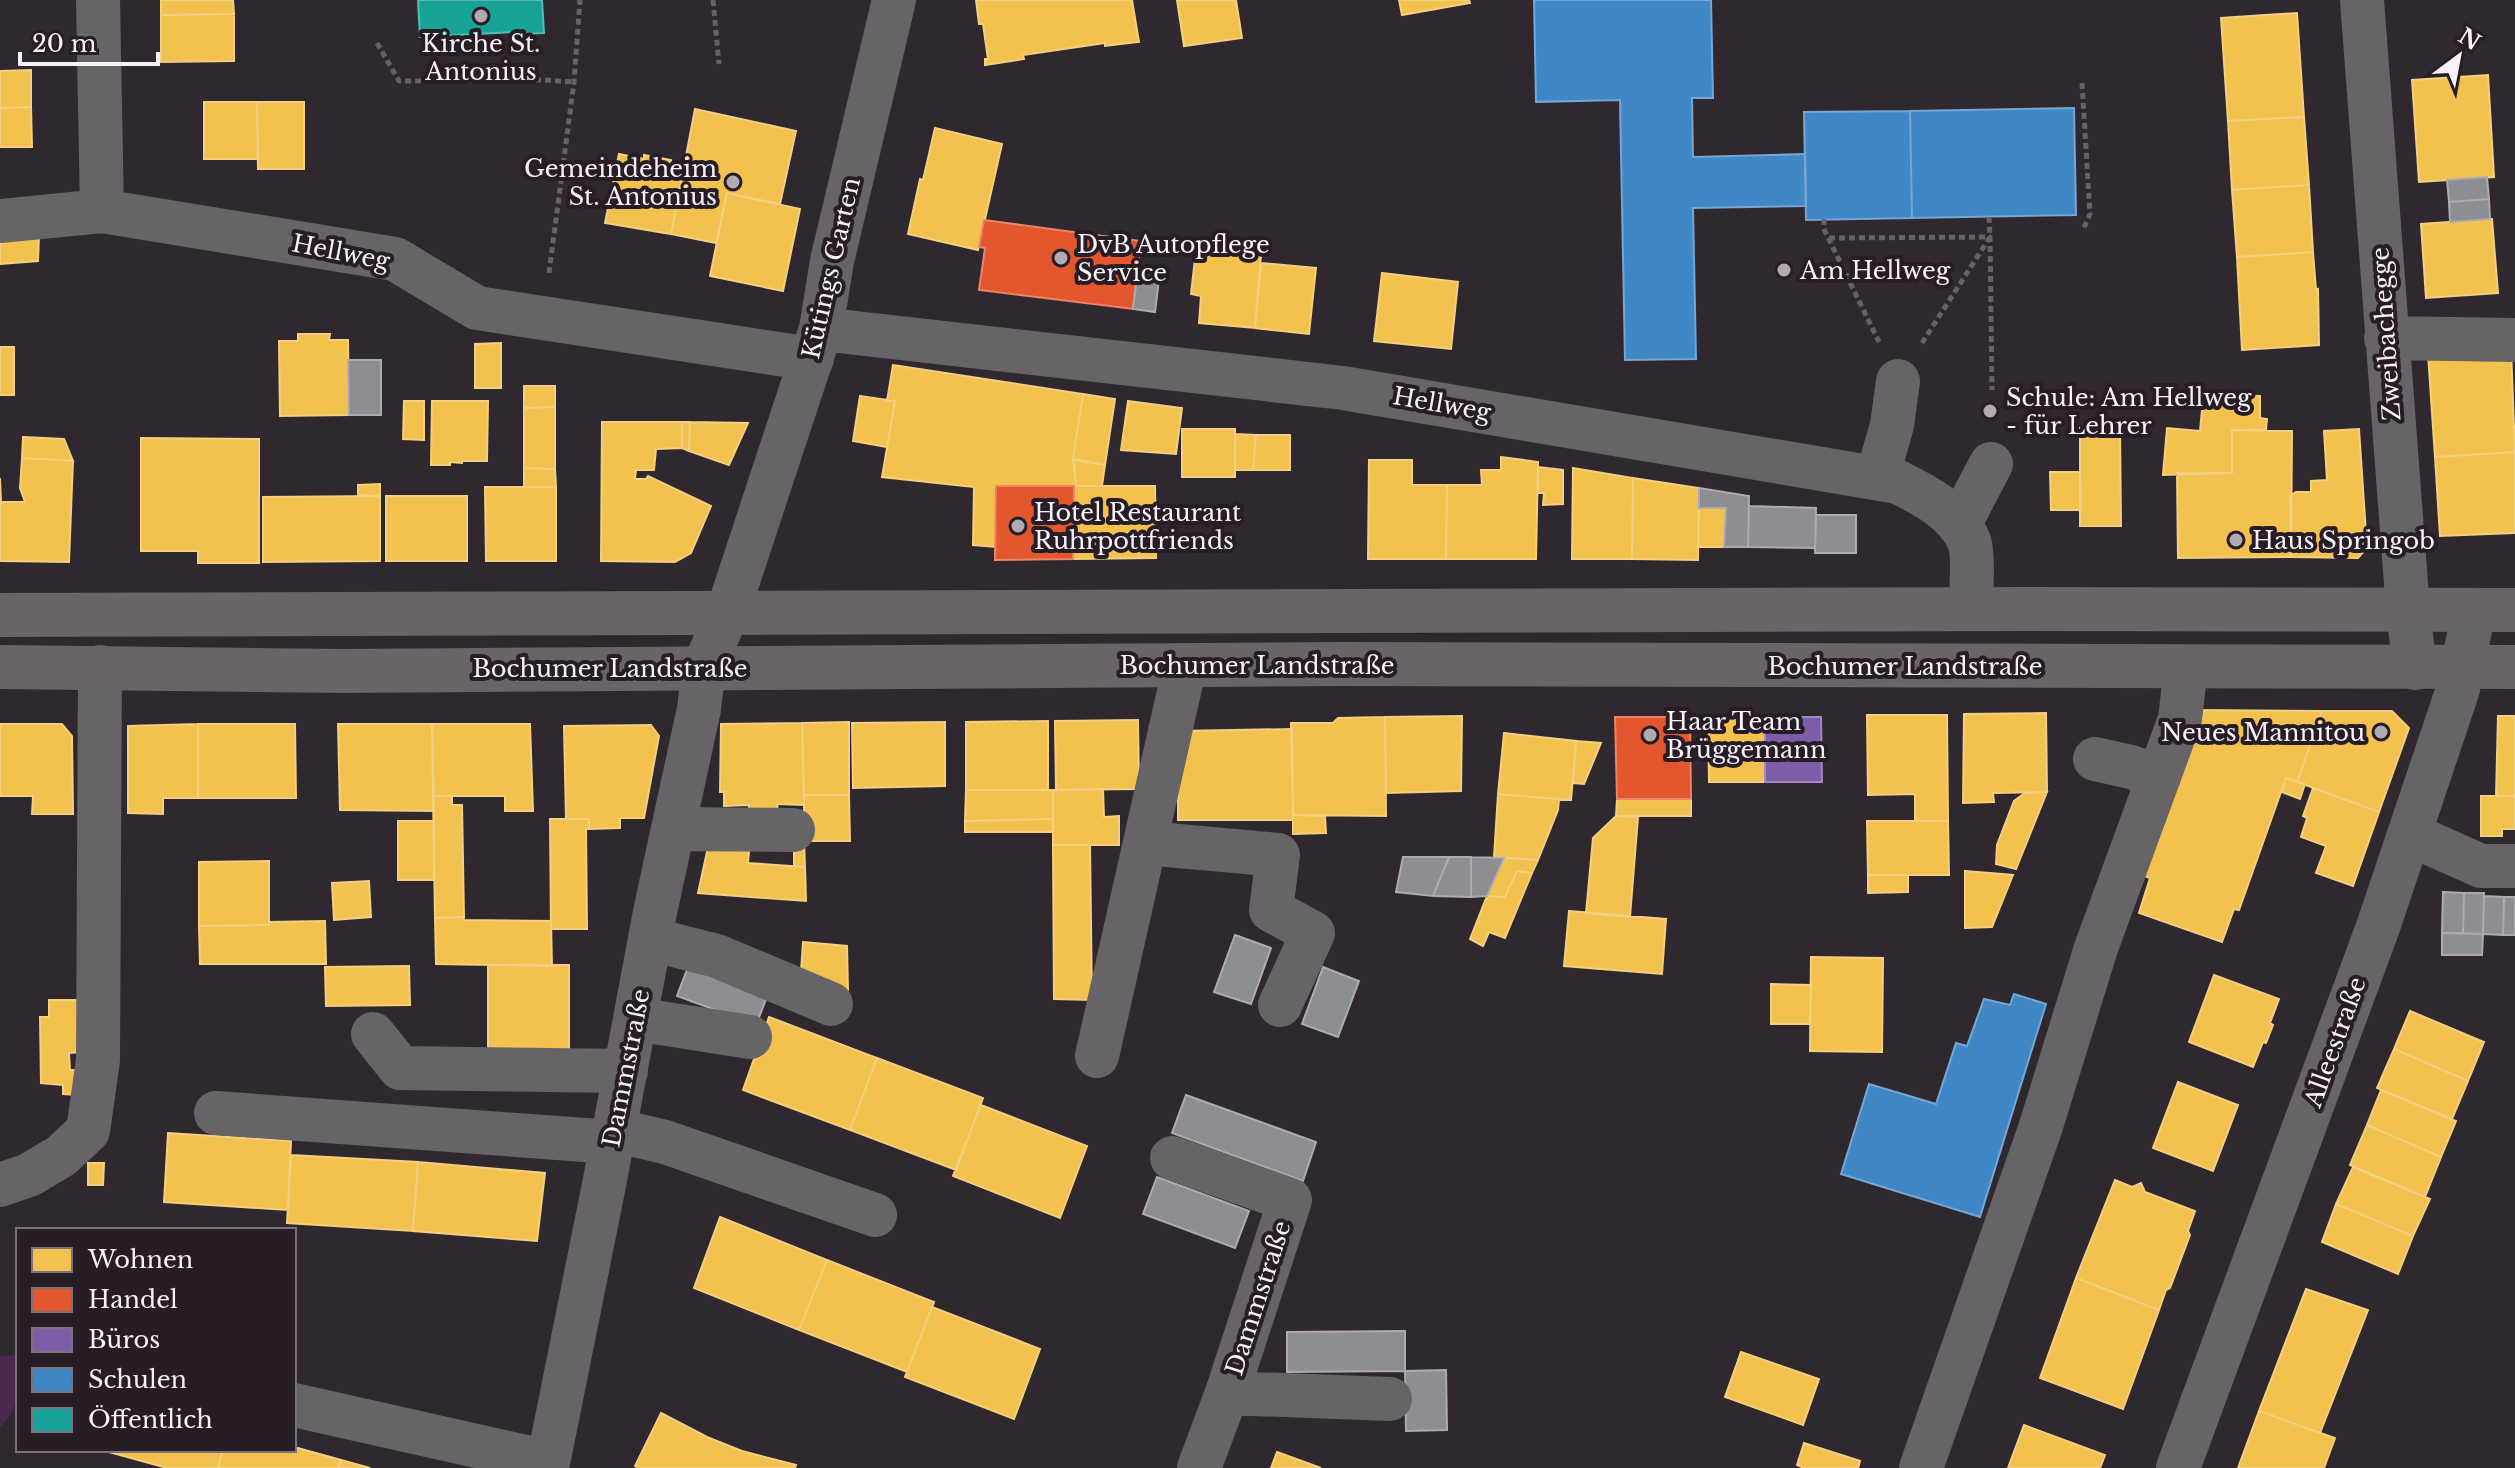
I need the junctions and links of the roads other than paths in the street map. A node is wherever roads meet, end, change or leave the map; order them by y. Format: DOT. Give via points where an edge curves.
graph roads {
  1 [pos="98,0"];
  2 [pos="894,0"];
  3 [pos="2362,0"];
  4 [pos="102,211"];
  5 [pos="0,221"];
  6 [pos="2386,338"];
  7 [pos="2515,340"];
  8 [pos="816,344"];
  9 [pos="1898,381"];
  10 [pos="1991,464"];
  11 [pos="1877,478"];
  12 [pos="1959,525"];
  13 [pos="1971,609"];
  14 [pos="2408,610"];
  15 [pos="2495,610"];
  16 [pos="727,614"];
  17 [pos="0,615"];
  18 [pos="1185,665"];
  19 [pos="0,667"];
  20 [pos="100,667"];
  21 [pos="704,667"];
  22 [pos="2186,667"];
  23 [pos="2515,667"];
  24 [pos="2415,668"];
  25 [pos="2464,668"];
  26 [pos="2095,759"];
  27 [pos="2159,777"];
  28 [pos="673,829"];
  29 [pos="793,830"];
  30 [pos="2409,834"];
  31 [pos="1145,843"];
  32 [pos="2515,866"];
  33 [pos="650,939"];
  34 [pos="831,1004"];
  35 [pos="1280,1005"];
  36 [pos="635,1019"];
  37 [pos="373,1034"];
  38 [pos="750,1037"];
  39 [pos="1097,1056"];
  40 [pos="626,1071"];
  41 [pos="216,1113"];
  42 [pos="613,1136"];
  43 [pos="1172,1158"];
  44 [pos="0,1185"];
  45 [pos="875,1215"];
  46 [pos="1227,1393"];
  47 [pos="1390,1399"];
  48 [pos="296,1405"];
  49 [pos="548,1465"];
  50 [pos="1199,1468"];
  51 [pos="1921,1468"];
  52 [pos="2178,1468"];
  1 -- 4 [label="street"];
  2 -- 8 [label="street, Kütings Garten"];
  3 -- 6 [label="street, Zweibachegge"];
  4 -- 5 [label="street, Hellweg"];
  4 -- 8 [label="street, Hellweg" via="395,259 477,308"];
  6 -- 7 [label="street"];
  6 -- 14 [label="street, Zweibachegge"];
  8 -- 11 [label="street, Hellweg" via="1343,388"];
  8 -- 16 [label="street, Kütings Garten"];
  9 -- 11 [label="street"];
  10 -- 12 [label="street"];
  11 -- 12 [label="street, Hellweg" via="1931,498"];
  12 -- 13 [label="street, Hellweg" via="1970,542"];
  13 -- 14 [label="main road"];
  13 -- 16 [label="main road"];
  14 -- 15 [label="main road"];
  14 -- 24 [label="street, Zweibachegge"];
  15 -- 25 [label="street, Alleestraße"];
  16 -- 17 [label="main road"];
  16 -- 21 [label="street, Kütings Garten"];
  18 -- 21 [label="main road, Bochumer Landstraße"];
  18 -- 22 [label="main road, Bochumer Landstraße"];
  18 -- 31 [label="street"];
  19 -- 20 [label="main road, Bochumer Landstraße"];
  20 -- 21 [label="main road, Bochumer Landstraße"];
  20 -- 44 [label="street" via="98,1060 88,1131 61,1156"];
  21 -- 28 [label="street, Dammstraße"];
  22 -- 24 [label="main road, Bochumer Landstraße"];
  22 -- 27 [label="street" via="2180,719"];
  23 -- 25 [label="main road, Bochumer Landstraße"];
  24 -- 25 [label="main road, Bochumer Landstraße"];
  25 -- 30 [label="street, Alleestraße"];
  26 -- 27 [label="street"];
  27 -- 51 [label="street"];
  28 -- 29 [label="street"];
  28 -- 33 [label="street, Dammstraße"];
  30 -- 32 [label="street" via="2481,866"];
  30 -- 52 [label="street, Alleestraße"];
  31 -- 35 [label="street" via="1278,855 1271,910 1313,933"];
  31 -- 39 [label="street"];
  33 -- 34 [label="street" via="717,956"];
  33 -- 36 [label="street, Dammstraße"];
  36 -- 38 [label="street"];
  36 -- 40 [label="street, Dammstraße"];
  37 -- 40 [label="street" via="400,1068"];
  40 -- 42 [label="street, Dammstraße"];
  41 -- 42 [label="street"];
  42 -- 45 [label="street" via="665,1142"];
  42 -- 49 [label="street, Dammstraße"];
  43 -- 46 [label="street, Dammstraße" via="1290,1200"];
  46 -- 47 [label="street"];
  46 -- 50 [label="street, Dammstraße"];
  48 -- 49 [label="street"];
}
